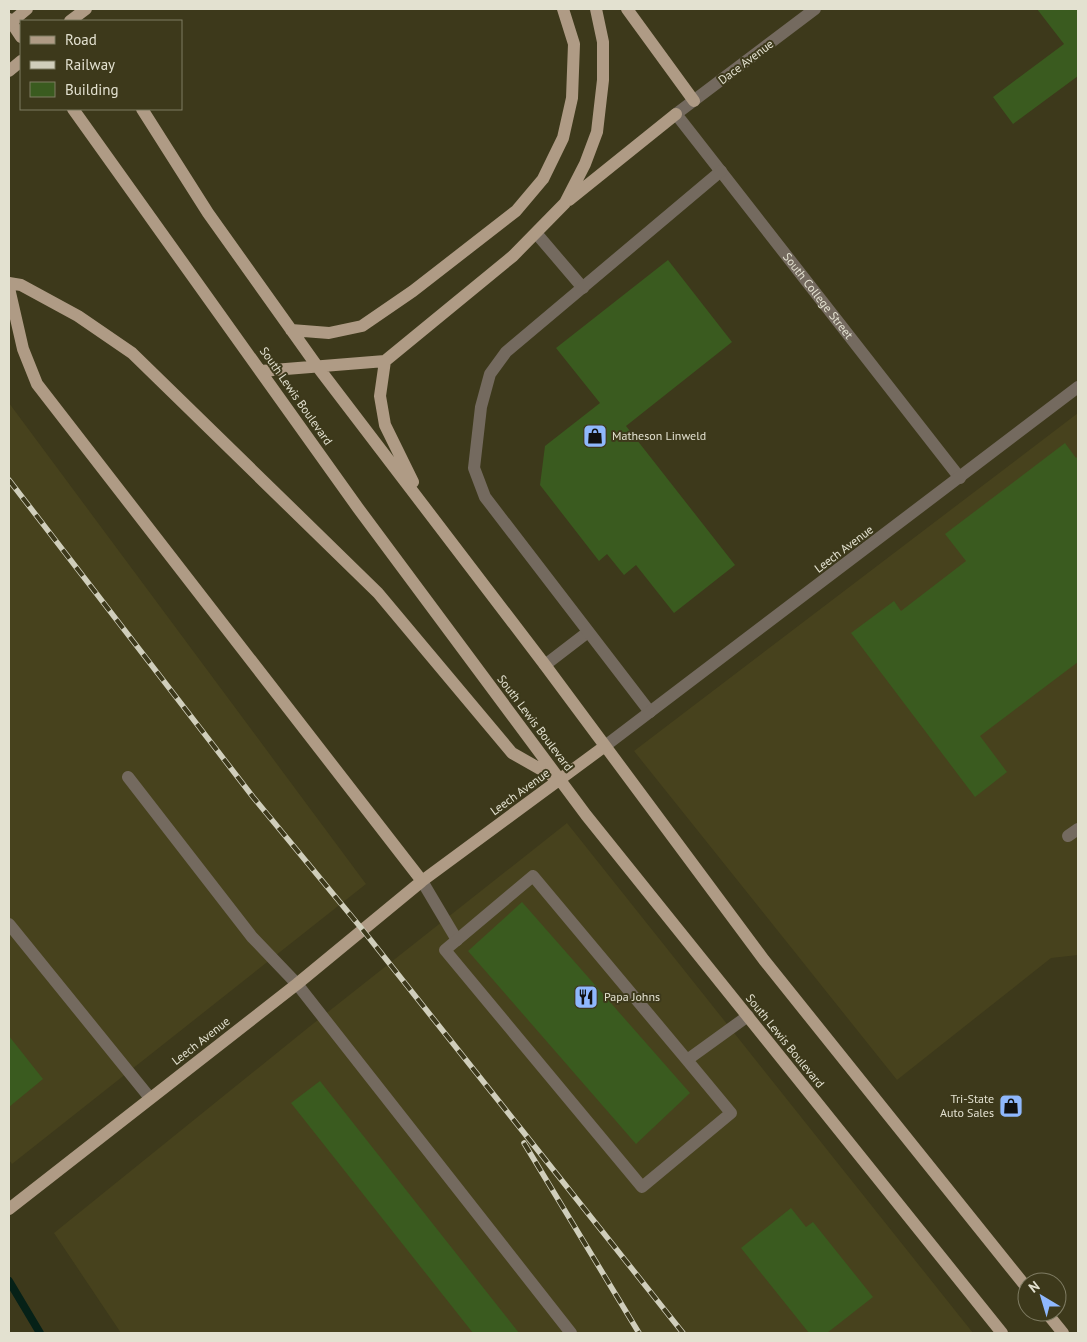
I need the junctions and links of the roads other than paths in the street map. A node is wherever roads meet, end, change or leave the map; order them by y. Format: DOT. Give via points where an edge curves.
graph roads {
  1 [pos="28,9"];
  2 [pos="80,9"];
  3 [pos="86,9"];
  4 [pos="563,9"];
  5 [pos="596,9"];
  6 [pos="627,9"];
  7 [pos="815,9"];
  8 [pos="9,19"];
  9 [pos="71,20"];
  10 [pos="86,20"];
  11 [pos="9,24"];
  12 [pos="20,36"];
  13 [pos="20,62"];
  14 [pos="9,71"];
  15 [pos="694,101"];
  16 [pos="74,110"];
  17 [pos="143,110"];
  18 [pos="676,114"];
  19 [pos="721,171"];
  20 [pos="565,203"];
  21 [pos="536,233"];
  22 [pos="9,283"];
  23 [pos="9,288"];
  24 [pos="583,288"];
  25 [pos="291,330"];
  26 [pos="385,362"];
  27 [pos="317,366"];
  28 [pos="262,371"];
  29 [pos="1078,387"];
  30 [pos="960,478"];
  31 [pos="424,507"];
  32 [pos="588,632"];
  33 [pos="545,665"];
  34 [pos="650,712"];
  35 [pos="605,746"];
  36 [pos="128,778"];
  37 [pos="560,780"];
  38 [pos="422,881"];
  39 [pos="9,924"];
  40 [pos="457,940"];
  41 [pos="297,984"];
  42 [pos="748,1016"];
  43 [pos="687,1060"];
  44 [pos="150,1098"];
  45 [pos="9,1209"];
  46 [pos="1017,1276"];
  47 [pos="1054,1322"];
  48 [pos="571,1333"];
  49 [pos="1002,1333"];
  50 [pos="1063,1333"];
  1 -- 11 [label="main road, bridge"];
  2 -- 10 [label="main road"];
  3 -- 9 [label="main road, bridge"];
  4 -- 25 [label="main road" via="574,44 572,98 563,138 543,179 516,211 362,326 329,333"];
  5 -- 20 [label="main road" via="603,42 603,80 596,132 585,164"];
  6 -- 15 [label="main road"];
  7 -- 15 [label="street, Dace Avenue"];
  8 -- 12 [label="main road"];
  13 -- 14 [label="main road"];
  15 -- 18 [label="street, Dace Avenue"];
  16 -- 28 [label="main road, South Lewis Boulevard"];
  17 -- 25 [label="main road" via="208,213"];
  18 -- 19 [label="street, South College Street"];
  18 -- 20 [label="main road"];
  19 -- 24 [label="street"];
  19 -- 30 [label="street, South College Street"];
  20 -- 21 [label="main road"];
  21 -- 24 [label="street"];
  21 -- 26 [label="main road" via="513,256"];
  22 -- 37 [label="main road" via="78,316 132,354 378,593 512,753"];
  23 -- 38 [label="main road" via="23,349 37,384"];
  24 -- 32 [label="street" via="506,352 490,374 481,407 474,468 485,497"];
  25 -- 27 [label="main road"];
  26 -- 27 [label="main road"];
  26 -- 31 [label="main road" via="380,396 385,424"];
  27 -- 28 [label="main road"];
  27 -- 31 [label="main road"];
  28 -- 37 [label="main road, South Lewis Boulevard" via="358,508"];
  29 -- 30 [label="street, Leech Avenue"];
  30 -- 34 [label="street, Leech Avenue"];
  31 -- 33 [label="main road"];
  32 -- 33 [label="street"];
  32 -- 34 [label="street"];
  33 -- 35 [label="main road"];
  34 -- 35 [label="street, Leech Avenue"];
  35 -- 37 [label="main road, Leech Avenue"];
  35 -- 46 [label="main road" via="764,960"];
  36 -- 41 [label="street" via="252,937"];
  37 -- 38 [label="main road, Leech Avenue"];
  37 -- 42 [label="main road, South Lewis Boulevard"];
  38 -- 40 [label="street"];
  38 -- 41 [label="main road, Leech Avenue"];
  39 -- 44 [label="street"];
  40 -- 43 [label="street" via="533,876"];
  40 -- 43 [label="street" via="445,950 642,1187 730,1113"];
  41 -- 44 [label="main road, Leech Avenue"];
  41 -- 48 [label="street"];
  42 -- 43 [label="street"];
  42 -- 49 [label="main road, South Lewis Boulevard"];
  44 -- 45 [label="main road, Leech Avenue"];
  47 -- 50 [label="main road"];
}
